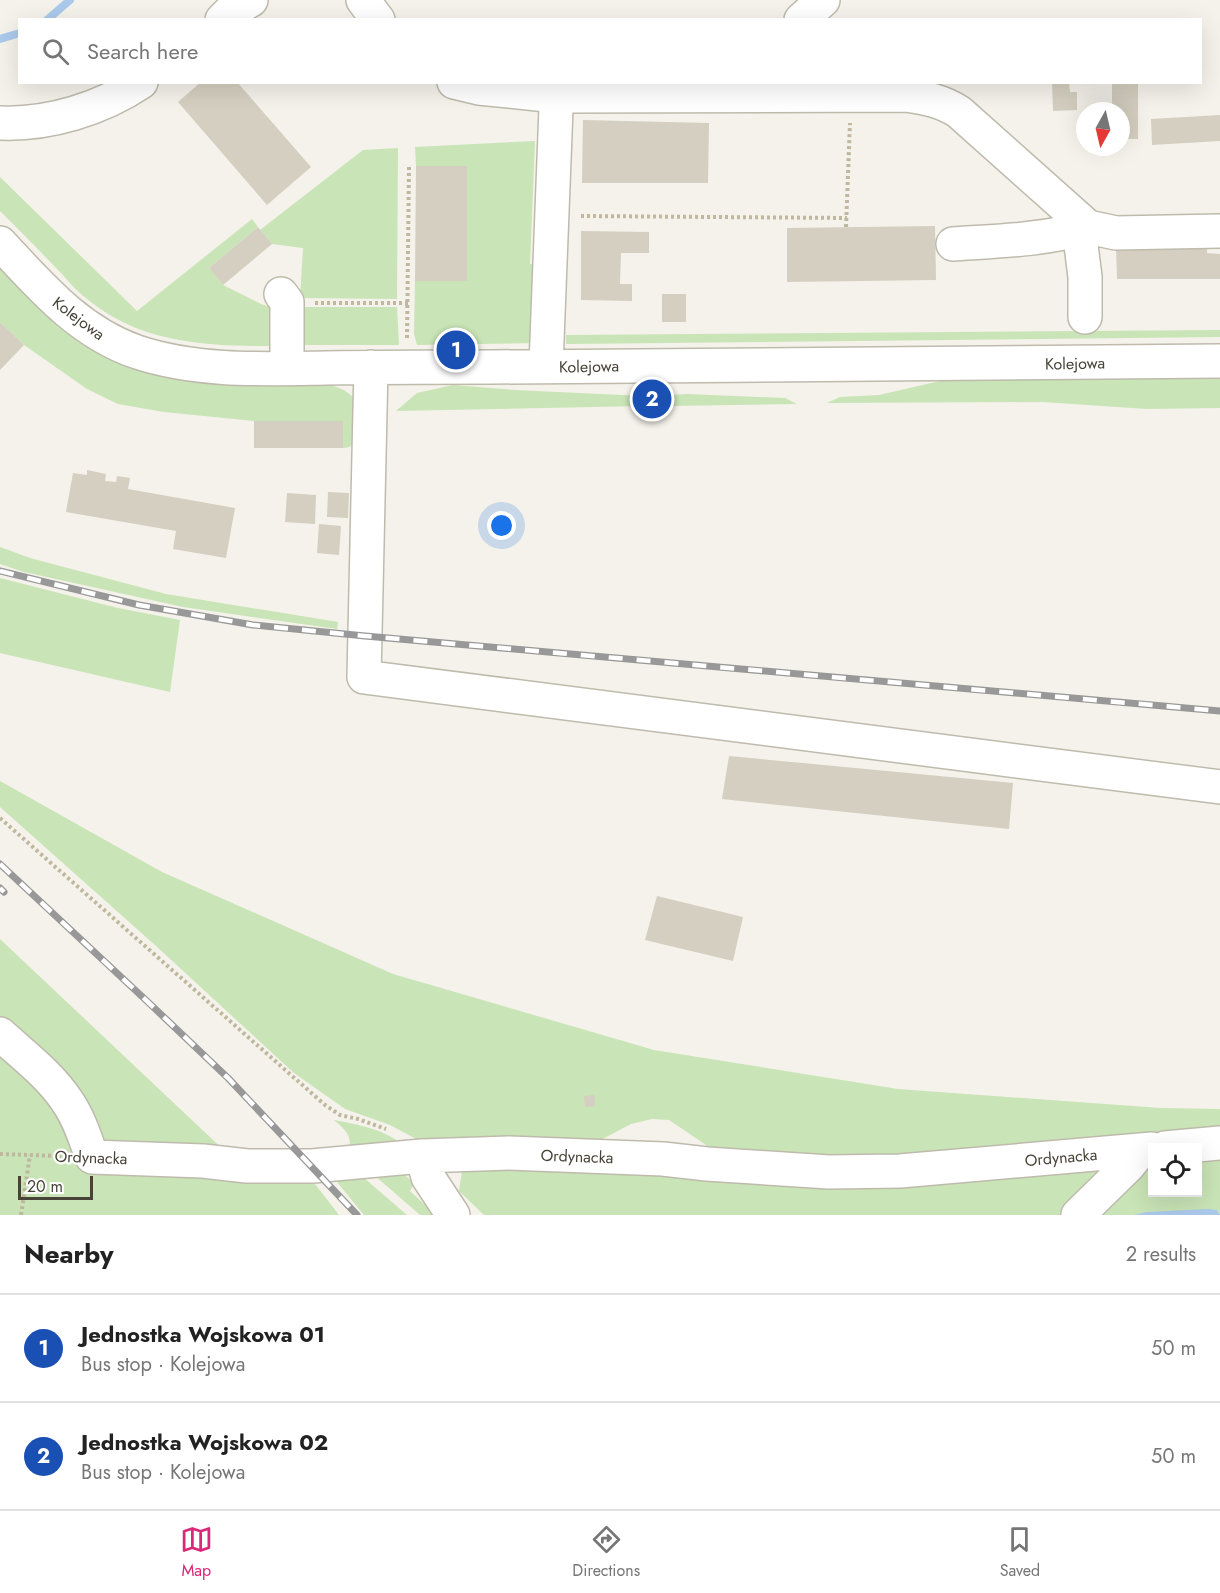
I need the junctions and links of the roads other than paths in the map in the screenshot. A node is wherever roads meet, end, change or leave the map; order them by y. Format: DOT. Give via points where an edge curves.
graph roads {
  1 [pos="251,0"];
  2 [pos="363,0"];
  3 [pos="823,0"];
  4 [pos="224,18"];
  5 [pos="376,18"];
  6 [pos="803,18"];
  7 [pos="138,84"];
  8 [pos="462,84"];
  9 [pos="726,86"];
  10 [pos="557,89"];
  11 [pos="0,123"];
  12 [pos="1084,228"];
  13 [pos="1220,231"];
  14 [pos="0,243"];
  15 [pos="953,244"];
  16 [pos="284,300"];
  17 [pos="1085,318"];
  18 [pos="1220,361"];
  19 [pos="546,366"];
  20 [pos="287,368"];
  21 [pos="371,368"];
  22 [pos="1220,787"];
  23 [pos="0,1034"];
  24 [pos="1220,1143"];
  25 [pos="1202,1145"];
  26 [pos="1148,1149"];
  27 [pos="1148,1152"];
  28 [pos="422,1156"];
  29 [pos="453,1215"];
  30 [pos="1078,1215"];
  1 -- 4 [label="street"];
  2 -- 5 [label="street"];
  3 -- 6 [label="street"];
  7 -- 11 [label="street" via="102,104 70,114 26,123"];
  8 -- 10 [label="street" via="479,88"];
  9 -- 10 [label="street"];
  9 -- 12 [label="street" via="906,95 948,105"];
  10 -- 19 [label="street"];
  12 -- 13 [label="street" via="1116,232"];
  12 -- 15 [label="street" via="1038,238"];
  12 -- 17 [label="street"];
  14 -- 20 [label="street, Kolejowa" via="56,303 115,344 194,364"];
  16 -- 20 [label="street"];
  18 -- 19 [label="street, Kolejowa"];
  19 -- 21 [label="street, Kolejowa"];
  20 -- 21 [label="street, Kolejowa"];
  21 -- 22 [label="street" via="356,461 364,677"];
  23 -- 28 [label="street, Ordynacka" via="67,1100 92,1157 312,1166"];
  24 -- 25 [label="street, Ordynacka"];
  26 -- 28 [label="street, Ordynacka" via="900,1171 829,1172 586,1155"];
  27 -- 30 [label="street" via="1129,1165"];
  28 -- 29 [label="street" via="428,1176"];
}
